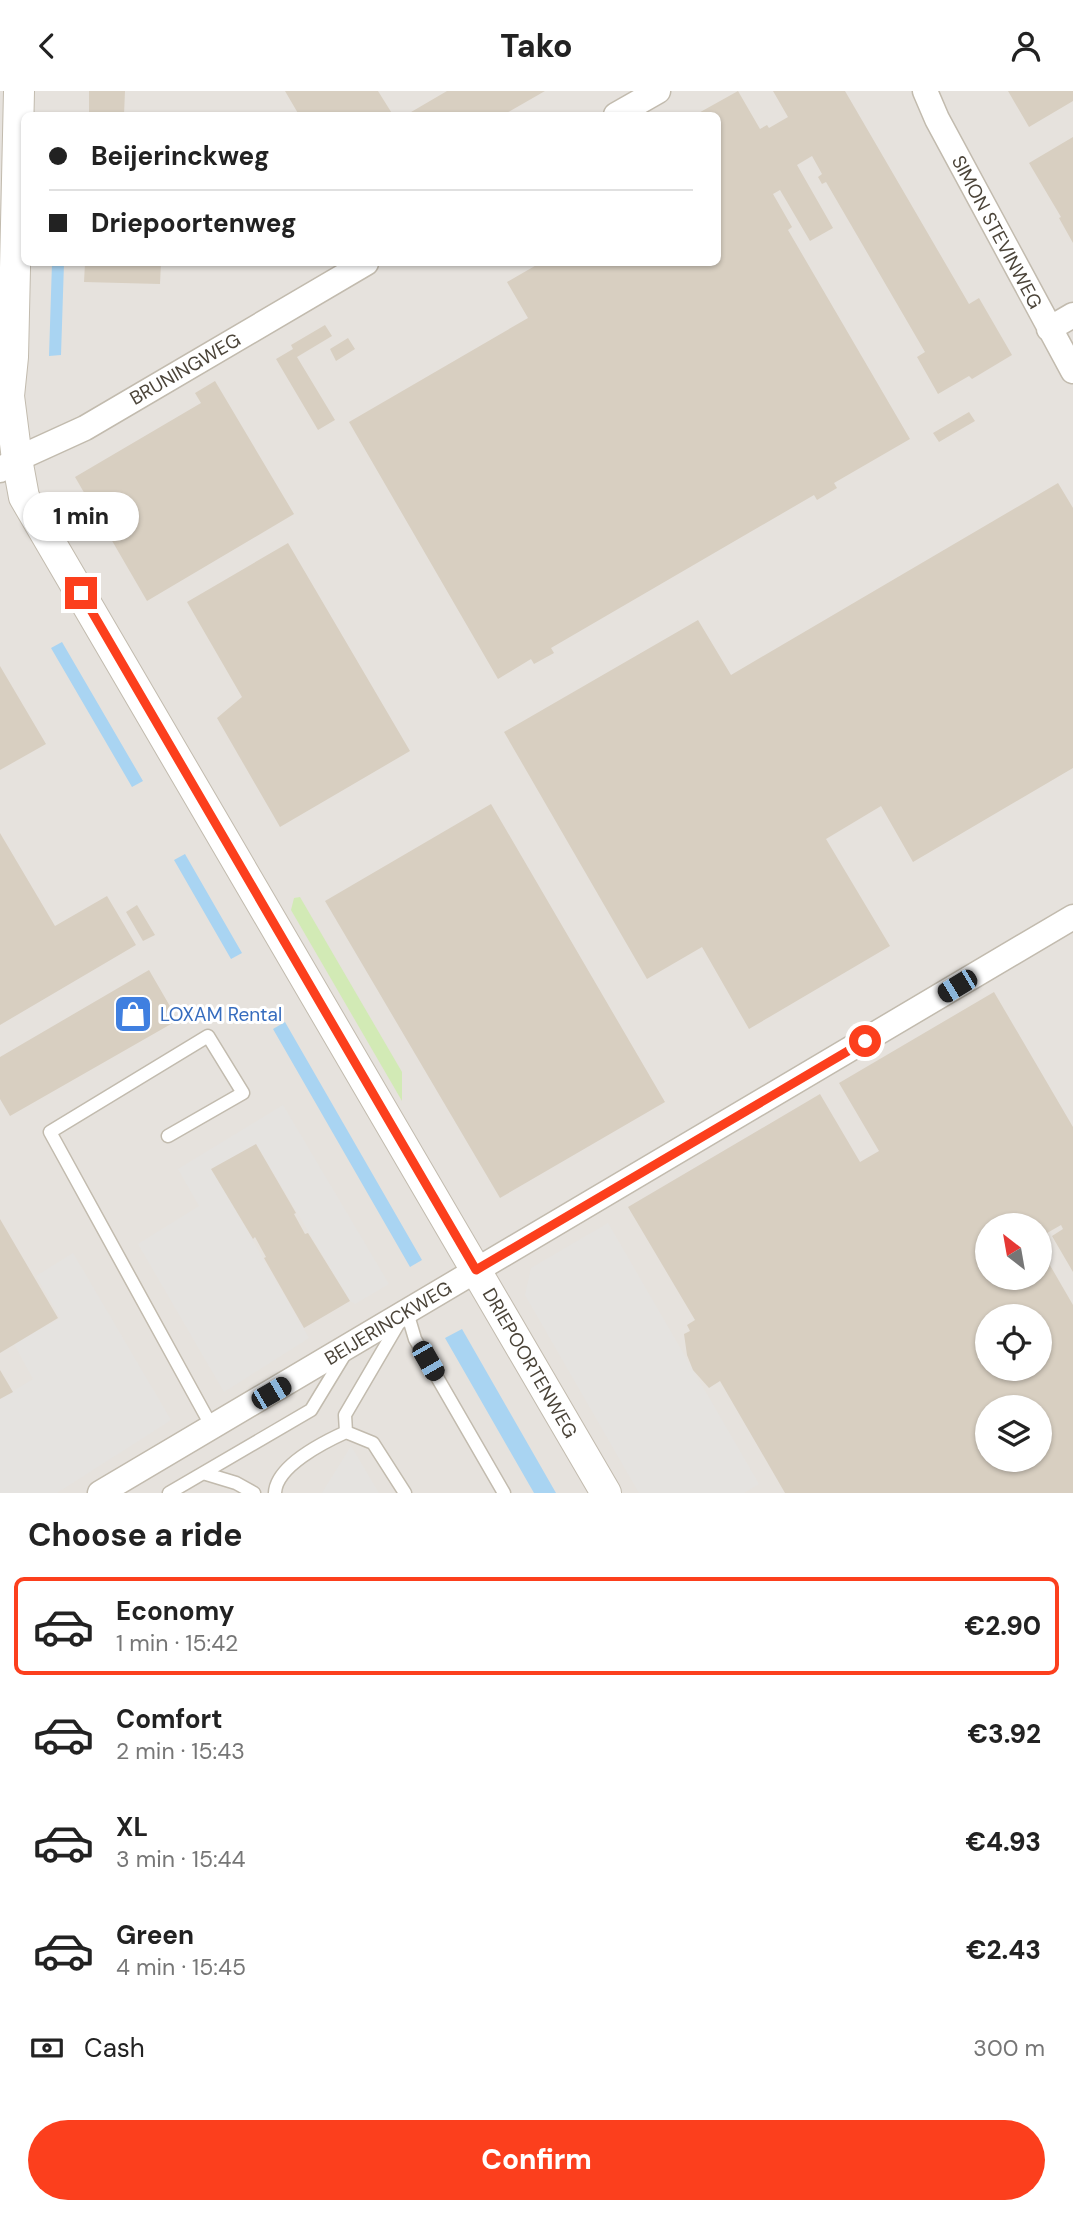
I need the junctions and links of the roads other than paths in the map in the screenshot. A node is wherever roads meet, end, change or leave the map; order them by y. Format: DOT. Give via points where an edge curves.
graph roads {
  1 [pos="19,91"];
  2 [pos="658,91"];
  3 [pos="925,91"];
  4 [pos="621,112"];
  5 [pos="361,266"];
  6 [pos="1073,315"];
  7 [pos="1049,329"];
  8 [pos="1073,371"];
  9 [pos="8,465"];
  10 [pos="1073,917"];
  11 [pos="168,1136"];
  12 [pos="476,1270"];
  13 [pos="407,1312"];
  14 [pos="349,1347"];
  15 [pos="212,1427"];
  16 [pos="346,1432"];
  17 [pos="203,1472"];
  18 [pos="100,1493"];
  19 [pos="169,1493"];
  20 [pos="254,1493"];
  21 [pos="275,1493"];
  22 [pos="405,1493"];
  23 [pos="504,1493"];
  24 [pos="606,1493"];
  1 -- 9 [label="street, DRIEPOORTENWEG"];
  2 -- 4 [label="street"];
  3 -- 7 [label="street, SIMON STEVINWEG"];
  5 -- 9 [label="street, BRUNINGWEG" via="85,428"];
  6 -- 7 [label="street"];
  7 -- 8 [label="street, SIMON STEVINWEG"];
  9 -- 12 [label="street, DRIEPOORTENWEG"];
  10 -- 12 [label="street, BEIJERINCKWEG"];
  11 -- 15 [label="lane" via="243,1093 208,1036 50,1132"];
  12 -- 13 [label="street, BEIJERINCKWEG"];
  12 -- 24 [label="street, DRIEPOORTENWEG"];
  13 -- 14 [label="street, BEIJERINCKWEG"];
  13 -- 16 [label="lane" via="345,1415"];
  13 -- 23 [label="lane" via="415,1339"];
  14 -- 15 [label="street, BEIJERINCKWEG"];
  14 -- 17 [label="lane" via="311,1410"];
  15 -- 18 [label="street, BEIJERINCKWEG"];
  16 -- 21 [label="lane" via="293,1463 275,1485"];
  16 -- 22 [label="lane" via="373,1443"];
  17 -- 19 [label="lane"];
  17 -- 20 [label="lane"];
}
